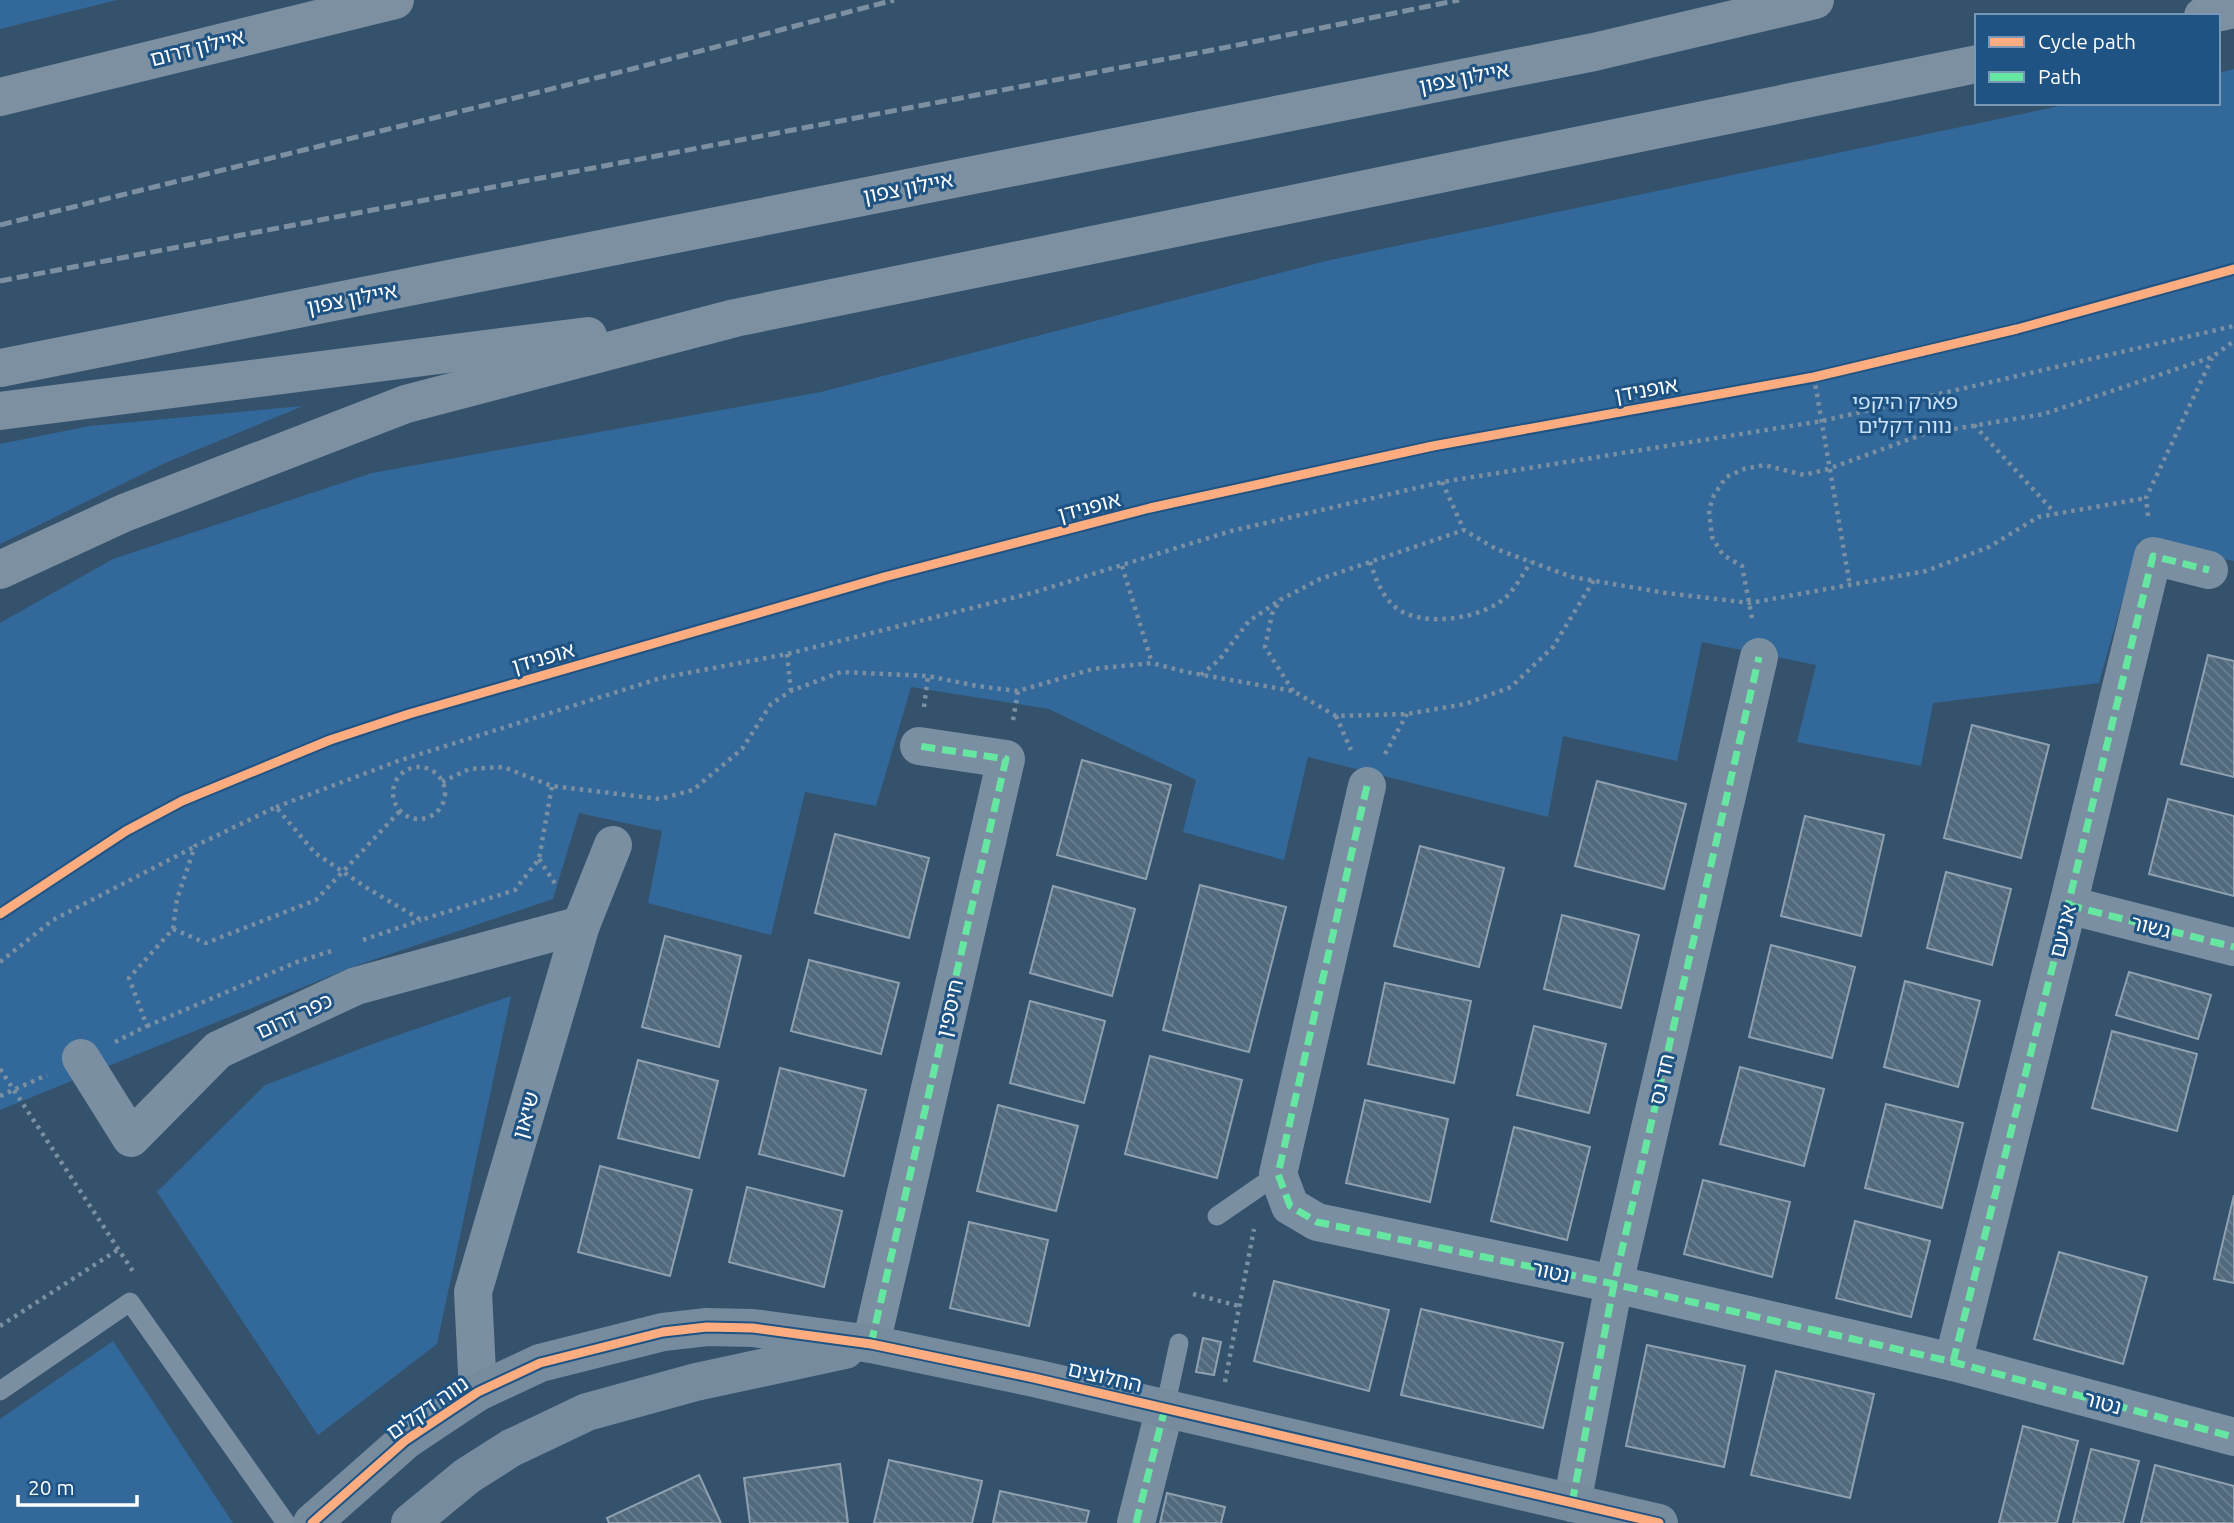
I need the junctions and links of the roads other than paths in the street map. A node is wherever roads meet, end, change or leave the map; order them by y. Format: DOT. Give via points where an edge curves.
graph roads {
  1 [pos="395,0"];
  2 [pos="1815,0"];
  3 [pos="2234,10"];
  4 [pos="2215,14"];
  5 [pos="1975,64"];
  6 [pos="0,97"];
  7 [pos="734,318"];
  8 [pos="0,368"];
  9 [pos="0,411"];
  10 [pos="0,570"];
  11 [pos="2209,570"];
  12 [pos="1759,657"];
  13 [pos="919,746"];
  14 [pos="1367,786"];
  15 [pos="613,845"];
  16 [pos="2068,905"];
  17 [pos="581,925"];
  18 [pos="2234,947"];
  19 [pos="81,1059"];
  20 [pos="1284,1190"];
  21 [pos="1216,1216"];
  22 [pos="1614,1284"];
  23 [pos="1179,1343"];
  24 [pos="871,1344"];
  25 [pos="1953,1362"];
  26 [pos="540,1363"];
  27 [pos="0,1391"];
  28 [pos="478,1392"];
  29 [pos="1165,1408"];
  30 [pos="2234,1437"];
  31 [pos="1572,1503"];
  32 [pos="286,1523"];
  33 [pos="312,1523"];
  34 [pos="410,1523"];
  35 [pos="1136,1523"];
  36 [pos="1658,1523"];
  1 -- 6 [label="highway, איילון דרום"];
  2 -- 8 [label="highway, איילון צפון" via="1594,52"];
  3 -- 4 [label="highway"];
  5 -- 7 [label="highway"];
  7 -- 9 [label="highway"];
  7 -- 10 [label="highway" via="406,404 124,513"];
  11 -- 16 [label="street, אניעם" via="2153,556"];
  12 -- 22 [label="street, חד נס"];
  13 -- 24 [label="street, חיספין" via="1006,759"];
  14 -- 20 [label="street"];
  15 -- 17 [label="street, שיאון"];
  16 -- 18 [label="street, גשור"];
  16 -- 25 [label="street, אניעם"];
  17 -- 19 [label="street, כפר דרום" via="356,986 218,1050 131,1138"];
  17 -- 28 [label="street, שיאון" via="473,1292"];
  20 -- 21 [label="lane"];
  20 -- 22 [label="street, נטור" via="1317,1222"];
  22 -- 25 [label="street, נטור"];
  22 -- 31 [label="street, חד נס"];
  23 -- 29 [label="lane"];
  24 -- 26 [label="street, החלוצים" via="753,1328 707,1327 663,1332"];
  24 -- 29 [label="street, החלוצים"];
  24 -- 34 [label="street, החלוצים" via="696,1382 587,1412 512,1448 467,1476"];
  25 -- 30 [label="street, נטור"];
  26 -- 28 [label="street, נווה דקלים"];
  27 -- 32 [label="lane" via="130,1303"];
  28 -- 33 [label="street, נווה דקלים" via="406,1440"];
  29 -- 31 [label="street, החלוצים"];
  29 -- 35 [label="street"];
  31 -- 36 [label="street, החלוצים"];
}
